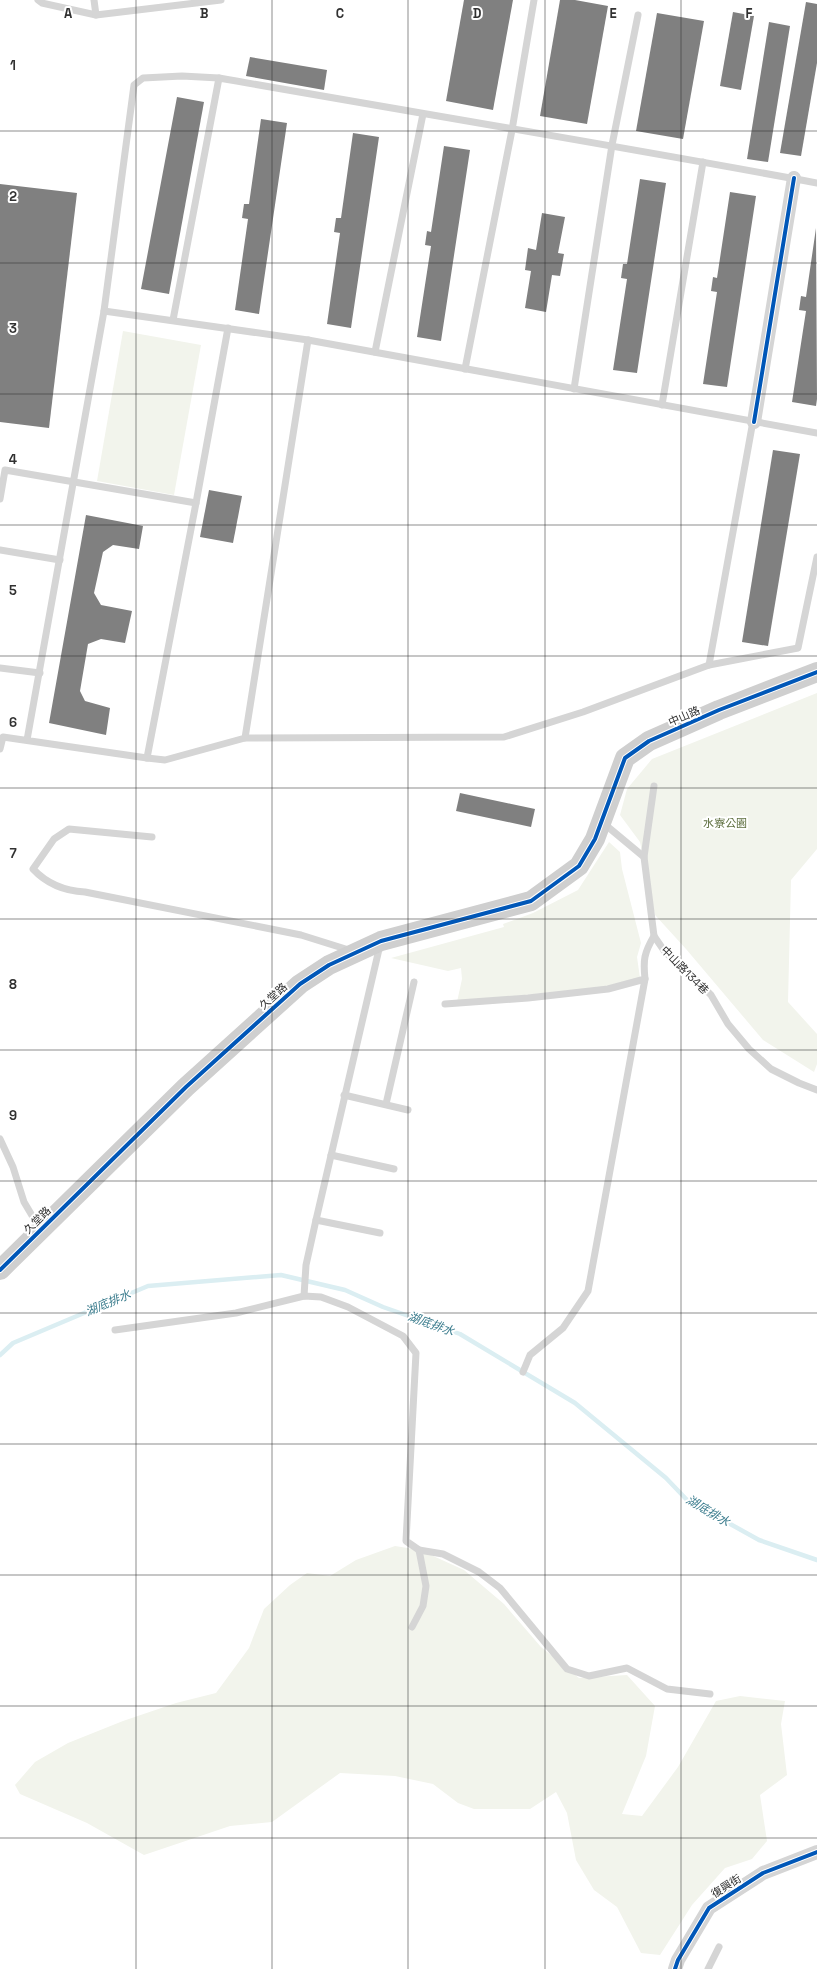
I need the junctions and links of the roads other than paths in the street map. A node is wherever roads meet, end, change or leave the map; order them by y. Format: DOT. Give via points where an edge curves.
graph roads {
  1 [pos="38,0"];
  2 [pos="94,0"];
  3 [pos="221,0"];
  4 [pos="534,0"];
  5 [pos="96,15"];
  6 [pos="638,15"];
  7 [pos="219,78"];
  8 [pos="423,114"];
  9 [pos="512,130"];
  10 [pos="612,145"];
  11 [pos="703,162"];
  12 [pos="794,178"];
  13 [pos="817,183"];
  14 [pos="104,311"];
  15 [pos="173,320"];
  16 [pos="228,328"];
  17 [pos="308,340"];
  18 [pos="375,352"];
  19 [pos="465,368"];
  20 [pos="574,389"];
  21 [pos="662,405"];
  22 [pos="754,422"];
  23 [pos="817,433"];
  24 [pos="74,481"];
  25 [pos="0,499"];
  26 [pos="196,503"];
  27 [pos="0,550"];
  28 [pos="817,557"];
  29 [pos="60,560"];
  30 [pos="709,665"];
  31 [pos="0,668"];
  32 [pos="817,672"];
  33 [pos="40,673"];
  34 [pos="1,736"];
  35 [pos="245,738"];
  36 [pos="27,740"];
  37 [pos="0,749"];
  38 [pos="147,758"];
  39 [pos="654,786"];
  40 [pos="601,821"];
  41 [pos="152,837"];
  42 [pos="644,858"];
  43 [pos="654,936"];
  44 [pos="381,941"];
  45 [pos="356,952"];
  46 [pos="646,979"];
  47 [pos="414,982"];
  48 [pos="445,1004"];
  49 [pos="817,1090"];
  50 [pos="344,1095"];
  51 [pos="386,1104"];
  52 [pos="408,1110"];
  53 [pos="0,1139"];
  54 [pos="331,1155"];
  55 [pos="394,1169"];
  56 [pos="316,1220"];
  57 [pos="40,1229"];
  58 [pos="380,1234"];
  59 [pos="0,1270"];
  60 [pos="304,1296"];
  61 [pos="115,1330"];
  62 [pos="523,1372"];
  63 [pos="419,1550"];
  64 [pos="412,1627"];
  65 [pos="710,1694"];
  66 [pos="817,1852"];
  67 [pos="719,1948"];
  68 [pos="675,1969"];
  69 [pos="708,1969"];
  1 -- 5 [label="lane"];
  2 -- 5 [label="lane"];
  3 -- 5 [label="lane"];
  4 -- 9 [label="lane"];
  6 -- 10 [label="lane"];
  7 -- 8 [label="lane"];
  7 -- 14 [label="lane" via="143,78 134,85"];
  7 -- 15 [label="lane"];
  8 -- 9 [label="lane"];
  8 -- 18 [label="lane"];
  9 -- 10 [label="lane"];
  9 -- 19 [label="lane"];
  10 -- 11 [label="lane"];
  10 -- 20 [label="lane"];
  11 -- 12 [label="lane"];
  11 -- 21 [label="lane"];
  12 -- 13 [label="lane"];
  12 -- 22 [label="street"];
  14 -- 15 [label="lane"];
  14 -- 24 [label="lane"];
  15 -- 16 [label="lane"];
  16 -- 17 [label="lane"];
  16 -- 26 [label="lane"];
  17 -- 18 [label="lane"];
  17 -- 35 [label="lane"];
  18 -- 19 [label="lane"];
  19 -- 20 [label="lane"];
  20 -- 21 [label="lane"];
  21 -- 22 [label="lane"];
  22 -- 23 [label="lane"];
  22 -- 30 [label="lane"];
  24 -- 25 [label="lane" via="5,470"];
  24 -- 26 [label="lane"];
  24 -- 29 [label="lane"];
  26 -- 38 [label="lane"];
  27 -- 29 [label="lane"];
  28 -- 30 [label="lane" via="798,648"];
  29 -- 33 [label="lane"];
  30 -- 35 [label="lane" via="583,712 504,737"];
  31 -- 33 [label="lane"];
  32 -- 40 [label="street, 中山路" via="719,710 649,741 625,758"];
  33 -- 36 [label="lane"];
  34 -- 36 [label="lane"];
  34 -- 37 [label="lane"];
  35 -- 38 [label="lane" via="165,760"];
  36 -- 38 [label="lane"];
  39 -- 42 [label="lane, 中山路134巷"];
  40 -- 42 [label="lane"];
  40 -- 44 [label="street, 久堂路" via="595,840 579,866 531,901"];
  41 -- 45 [label="lane" via="70,829 54,839 32,869 43,880 71,891 301,935"];
  42 -- 43 [label="lane, 中山路134巷"];
  43 -- 46 [label="lane" via="645,952"];
  43 -- 49 [label="lane, 中山路134巷" via="665,952 710,995 728,1024 749,1049 771,1069"];
  44 -- 45 [label="street, 久堂路"];
  44 -- 50 [label="lane"];
  45 -- 57 [label="street, 久堂路" via="329,965 300,984 186,1087"];
  46 -- 48 [label="lane" via="608,989"];
  46 -- 62 [label="lane" via="588,1291 563,1328 530,1355"];
  47 -- 51 [label="lane"];
  50 -- 51 [label="lane"];
  50 -- 54 [label="lane"];
  51 -- 52 [label="lane"];
  53 -- 57 [label="lane, 久堂路" via="13,1167 24,1202"];
  54 -- 55 [label="lane"];
  54 -- 56 [label="lane"];
  56 -- 58 [label="lane"];
  56 -- 60 [label="lane" via="306,1266"];
  57 -- 59 [label="street, 久堂路"];
  60 -- 61 [label="lane" via="236,1313"];
  60 -- 63 [label="lane" via="321,1297 348,1307 403,1336 416,1353 406,1541"];
  63 -- 64 [label="lane" via="426,1586 423,1606"];
  63 -- 65 [label="lane" via="443,1554 479,1572 500,1588 567,1669 589,1676 627,1668 667,1689"];
  66 -- 68 [label="street, 復興街" via="763,1874 709,1908"];
  67 -- 69 [label="lane"];
}
